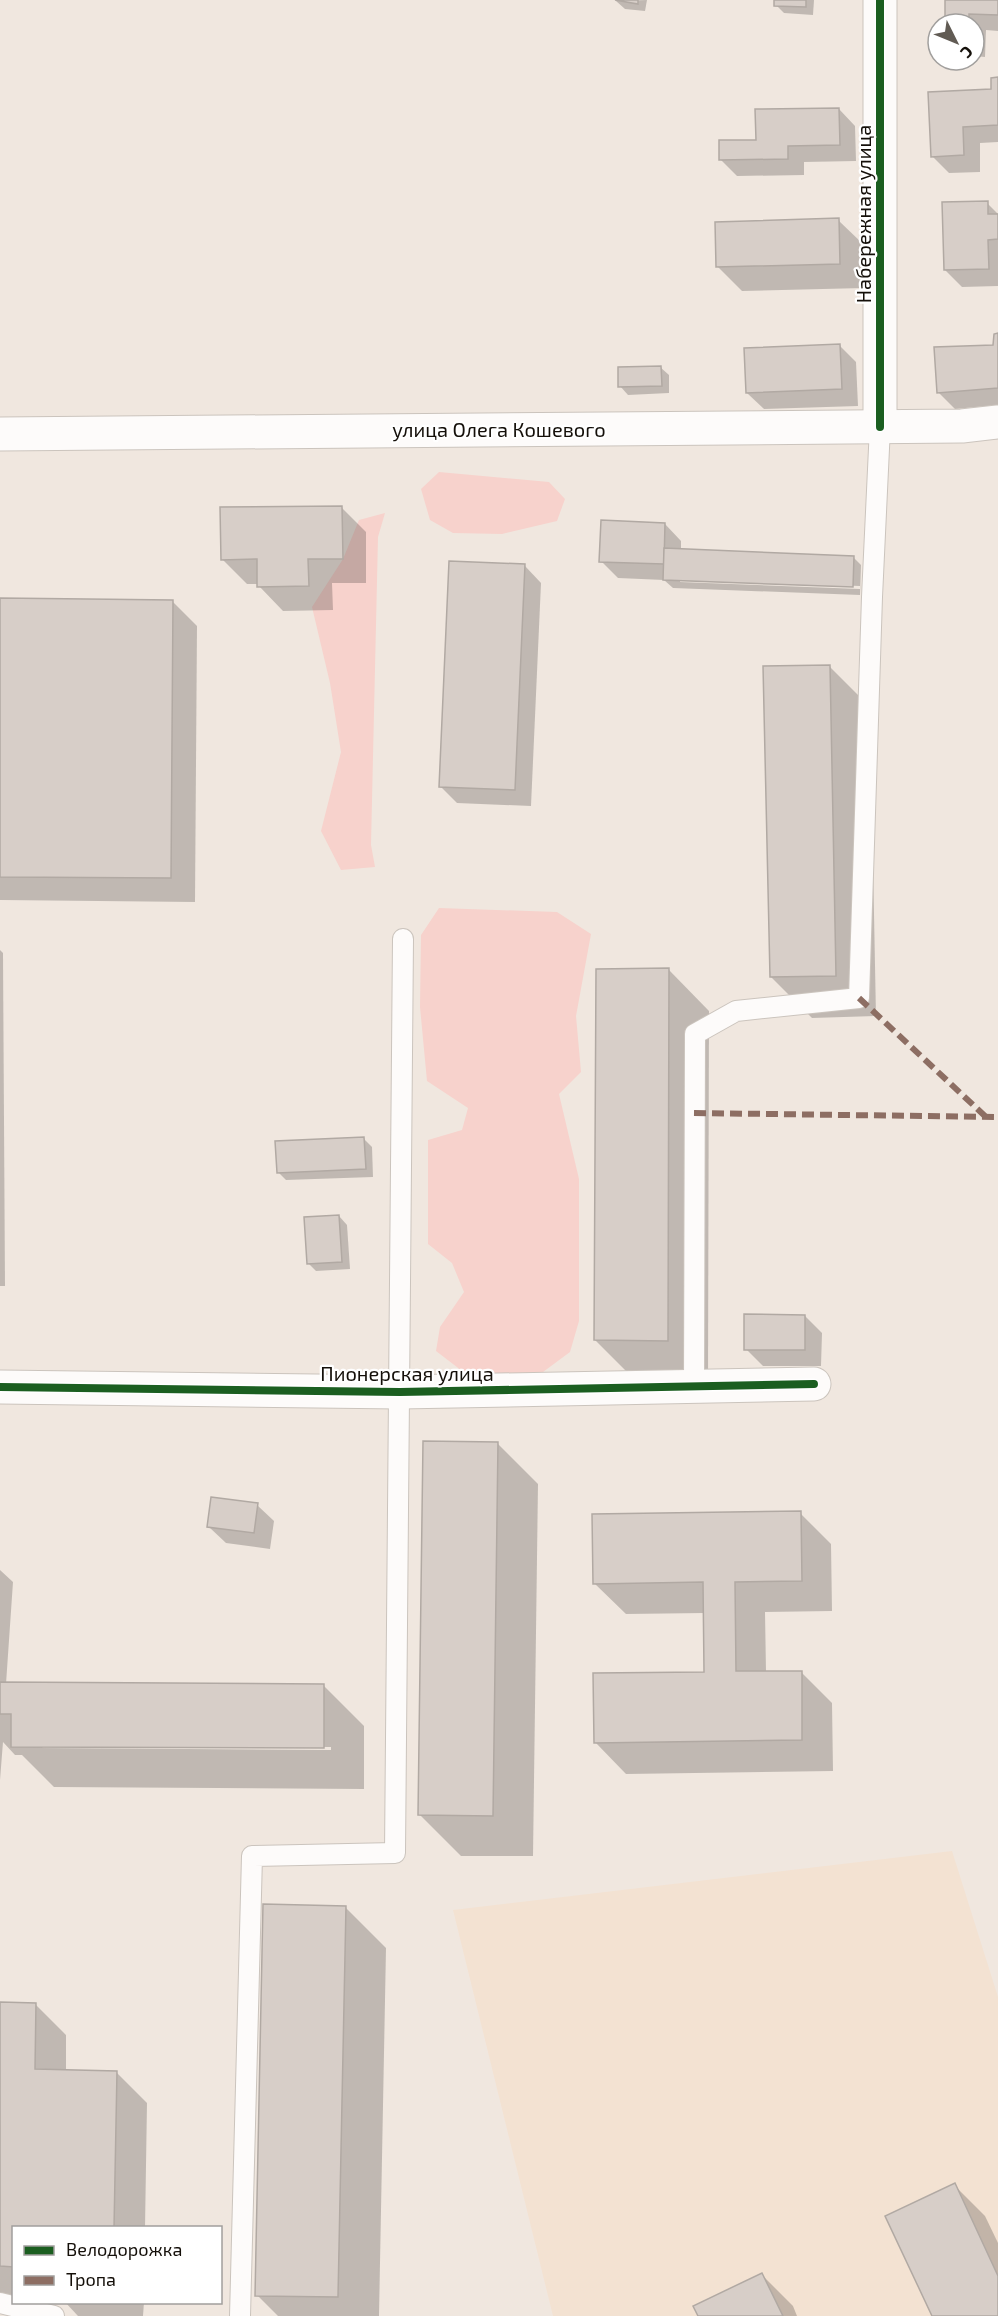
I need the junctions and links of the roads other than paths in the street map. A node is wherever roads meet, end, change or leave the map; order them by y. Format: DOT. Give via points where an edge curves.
graph roads {
  1 [pos="880,0"];
  2 [pos="998,422"];
  3 [pos="880,427"];
  4 [pos="0,434"];
  5 [pos="404,939"];
  6 [pos="814,1384"];
  7 [pos="693,1386"];
  8 [pos="0,1387"];
  9 [pos="400,1392"];
  10 [pos="0,2303"];
  11 [pos="54,2316"];
  12 [pos="240,2316"];
  1 -- 3 [label="street, Набережная улица"];
  2 -- 3 [label="street, улица Олега Кошевого"];
  3 -- 4 [label="street, улица Олега Кошевого"];
  3 -- 7 [label="lane" via="859,998 736,1011 694,1034"];
  5 -- 9 [label="lane"];
  6 -- 7 [label="street, Пионерская улица"];
  7 -- 9 [label="street, Пионерская улица"];
  8 -- 9 [label="street, Пионерская улица"];
  9 -- 12 [label="lane" via="395,1853 252,1856"];
  10 -- 11 [label="lane"];
}
